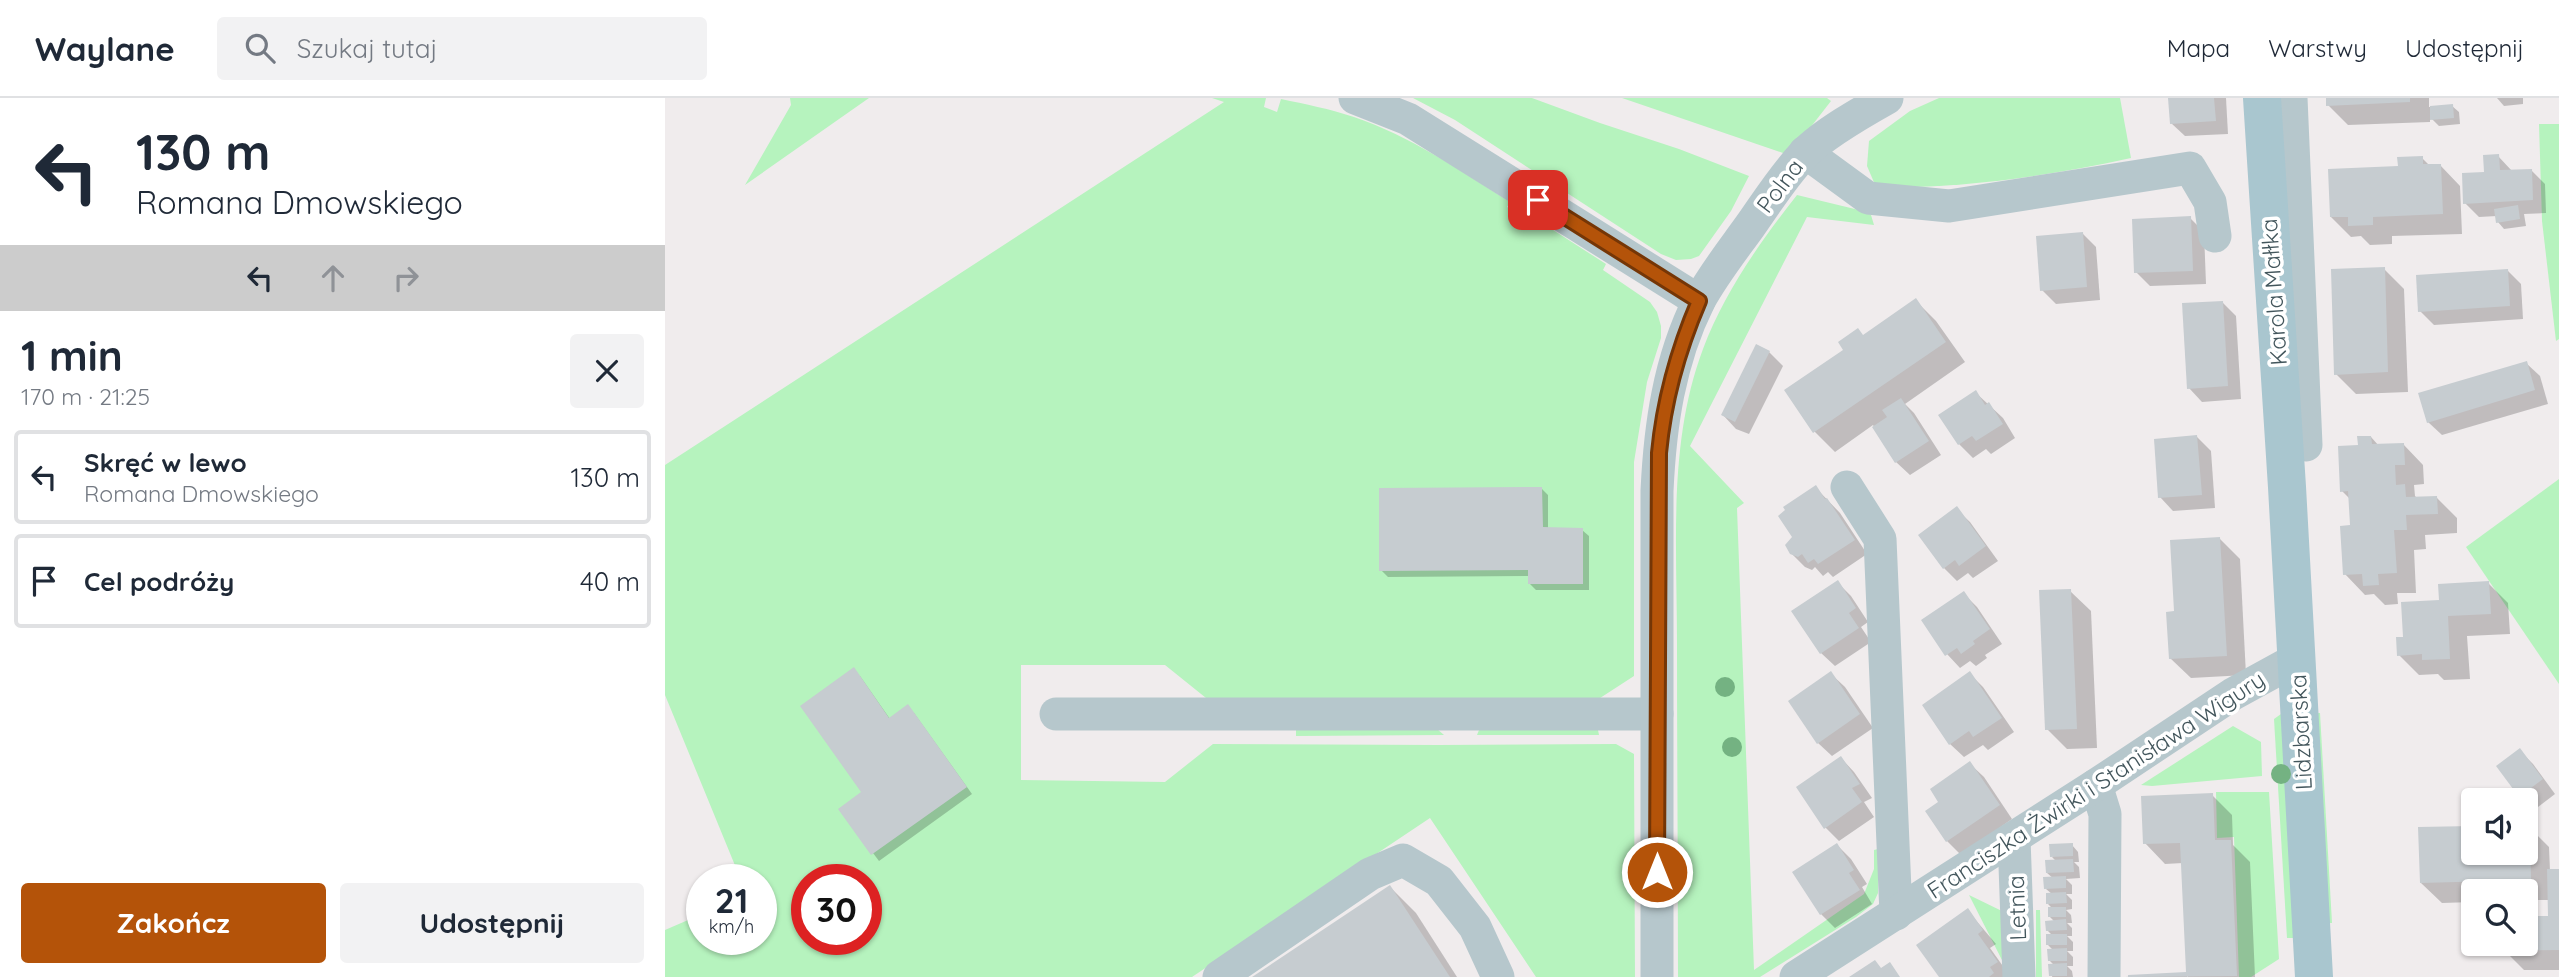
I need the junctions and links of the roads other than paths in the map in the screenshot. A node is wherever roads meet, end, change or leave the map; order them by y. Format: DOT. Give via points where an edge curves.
graph roads {
  1 [pos="1355,98"];
  2 [pos="1887,98"];
  3 [pos="2262,98"];
  4 [pos="2291,98"];
  5 [pos="1805,152"];
  6 [pos="2215,236"];
  7 [pos="1699,301"];
  8 [pos="2306,444"];
  9 [pos="1847,487"];
  10 [pos="2287,487"];
  11 [pos="2297,659"];
  12 [pos="1657,713"];
  13 [pos="1056,714"];
  14 [pos="2096,785"];
  15 [pos="2014,838"];
  16 [pos="1896,914"];
  17 [pos="1219,977"];
  18 [pos="1498,977"];
  19 [pos="1657,977"];
  20 [pos="1796,977"];
  21 [pos="2019,977"];
  22 [pos="2104,977"];
  23 [pos="2314,977"];
  1 -- 7 [label="street" via="1408,119"];
  2 -- 5 [label="street, Polna"];
  3 -- 10 [label="main road, Karola Małłka"];
  4 -- 8 [label="street"];
  5 -- 6 [label="street" via="1868,198 1949,206 2190,168 2210,202"];
  5 -- 7 [label="street, Polna"];
  7 -- 12 [label="street, Polna" via="1674,365 1662,421 1657,491"];
  9 -- 16 [label="street, Franciszka Żwirki i Stanisława Wigury" via="1881,539"];
  10 -- 11 [label="main road, Lidzbarska"];
  11 -- 14 [label="street, Franciszka Żwirki i Stanisława Wigury" via="2233,694"];
  11 -- 23 [label="main road, Lidzbarska"];
  12 -- 13 [label="street"];
  12 -- 19 [label="street, Polna"];
  14 -- 15 [label="street, Franciszka Żwirki i Stanisława Wigury"];
  14 -- 22 [label="street" via="2105,814"];
  15 -- 16 [label="street, Franciszka Żwirki i Stanisława Wigury"];
  15 -- 21 [label="street, Letnia"];
  16 -- 20 [label="street, Franciszka Żwirki i Stanisława Wigury"];
  17 -- 18 [label="street" via="1370,874 1403,860 1439,881 1475,927"];
}
